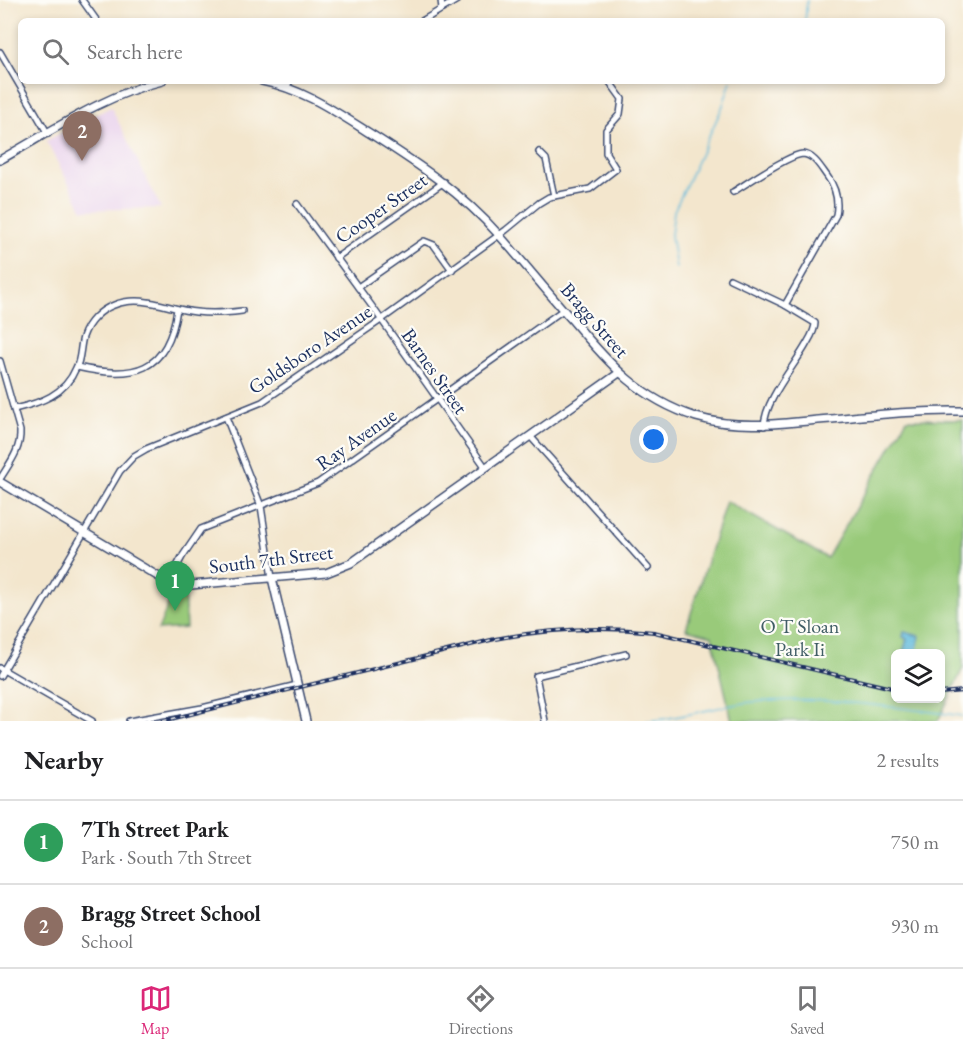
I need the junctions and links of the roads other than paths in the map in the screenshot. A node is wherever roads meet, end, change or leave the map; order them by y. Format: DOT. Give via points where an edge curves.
graph roads {
  1 [pos="82,0"];
  2 [pos="441,0"];
  3 [pos="457,0"];
  4 [pos="442,9"];
  5 [pos="95,18"];
  6 [pos="427,18"];
  7 [pos="0,52"];
  8 [pos="18,83"];
  9 [pos="19,84"];
  10 [pos="140,84"];
  11 [pos="288,84"];
  12 [pos="611,84"];
  13 [pos="48,134"];
  14 [pos="539,152"];
  15 [pos="0,160"];
  16 [pos="444,182"];
  17 [pos="733,192"];
  18 [pos="554,196"];
  19 [pos="297,204"];
  20 [pos="499,235"];
  21 [pos="336,258"];
  22 [pos="452,270"];
  23 [pos="730,279"];
  24 [pos="358,286"];
  25 [pos="785,305"];
  26 [pos="177,309"];
  27 [pos="563,310"];
  28 [pos="242,311"];
  29 [pos="381,321"];
  30 [pos="0,361"];
  31 [pos="77,367"];
  32 [pos="2,371"];
  33 [pos="619,373"];
  34 [pos="437,399"];
  35 [pos="14,409"];
  36 [pos="963,411"];
  37 [pos="226,417"];
  38 [pos="764,426"];
  39 [pos="530,436"];
  40 [pos="486,468"];
  41 [pos="0,481"];
  42 [pos="261,506"];
  43 [pos="84,532"];
  44 [pos="648,568"];
  45 [pos="272,578"];
  46 [pos="169,581"];
  47 [pos="626,654"];
  48 [pos="2,669"];
  49 [pos="0,676"];
  50 [pos="297,685"];
  51 [pos="92,721"];
  52 [pos="129,721"];
  53 [pos="306,721"];
  54 [pos="545,721"];
  1 -- 5 [label="street"];
  2 -- 4 [label="street"];
  3 -- 4 [label="street"];
  4 -- 6 [label="street"];
  7 -- 8 [label="street"];
  9 -- 13 [label="street"];
  10 -- 13 [label="street"];
  11 -- 16 [label="street, Bragg Street"];
  12 -- 18 [label="street, Goldsboro Avenue" via="622,99 620,114 606,130 606,153 616,169 590,189"];
  13 -- 15 [label="street"];
  14 -- 18 [label="street" via="546,159"];
  16 -- 20 [label="street, Bragg Street"];
  16 -- 21 [label="street, Cooper Street"];
  17 -- 25 [label="street" via="802,154 818,163 831,181 839,204 836,215"];
  18 -- 20 [label="street, Goldsboro Avenue"];
  19 -- 21 [label="street, Barnes Street"];
  20 -- 22 [label="street, Goldsboro Avenue"];
  20 -- 27 [label="street, Bragg Street"];
  21 -- 24 [label="street, Barnes Street"];
  22 -- 24 [label="street" via="434,245 424,241"];
  22 -- 29 [label="street, Goldsboro Avenue"];
  23 -- 25 [label="street"];
  24 -- 29 [label="street, Barnes Street"];
  25 -- 38 [label="street" via="812,320 814,329 767,406"];
  26 -- 28 [label="street"];
  26 -- 31 [label="street" via="171,339 148,364 116,374"];
  26 -- 31 [label="street" via="137,301 106,308 83,337"];
  27 -- 33 [label="street, Bragg Street"];
  27 -- 34 [label="street, Ray Avenue"];
  29 -- 34 [label="street, Barnes Street"];
  29 -- 37 [label="street, Goldsboro Avenue" via="275,395"];
  30 -- 32 [label="street"];
  31 -- 35 [label="street" via="55,395"];
  32 -- 35 [label="street"];
  33 -- 38 [label="street, Bragg Street" via="647,395 678,410 711,421"];
  33 -- 39 [label="street, South 7th Street"];
  34 -- 40 [label="street, Barnes Street"];
  34 -- 42 [label="street, Ray Avenue" via="318,483"];
  35 -- 41 [label="street" via="20,445"];
  36 -- 38 [label="street, Bragg Street" via="913,411"];
  37 -- 42 [label="street"];
  37 -- 43 [label="street, Goldsboro Avenue" via="134,456 120,471"];
  39 -- 40 [label="street, South 7th Street"];
  39 -- 44 [label="street"];
  40 -- 45 [label="street, South 7th Street" via="344,567 326,573"];
  41 -- 43 [label="street, South 7th Street"];
  42 -- 45 [label="street"];
  42 -- 46 [label="street, Ray Avenue" via="201,529"];
  43 -- 46 [label="street, South 7th Street"];
  43 -- 48 [label="street, Goldsboro Avenue"];
  45 -- 46 [label="street, South 7th Street" via="191,585"];
  45 -- 50 [label="street"];
  47 -- 54 [label="street" via="536,676"];
  48 -- 49 [label="street, Goldsboro Avenue"];
  48 -- 51 [label="street"];
  50 -- 52 [label="street"];
  50 -- 53 [label="street"];
}
